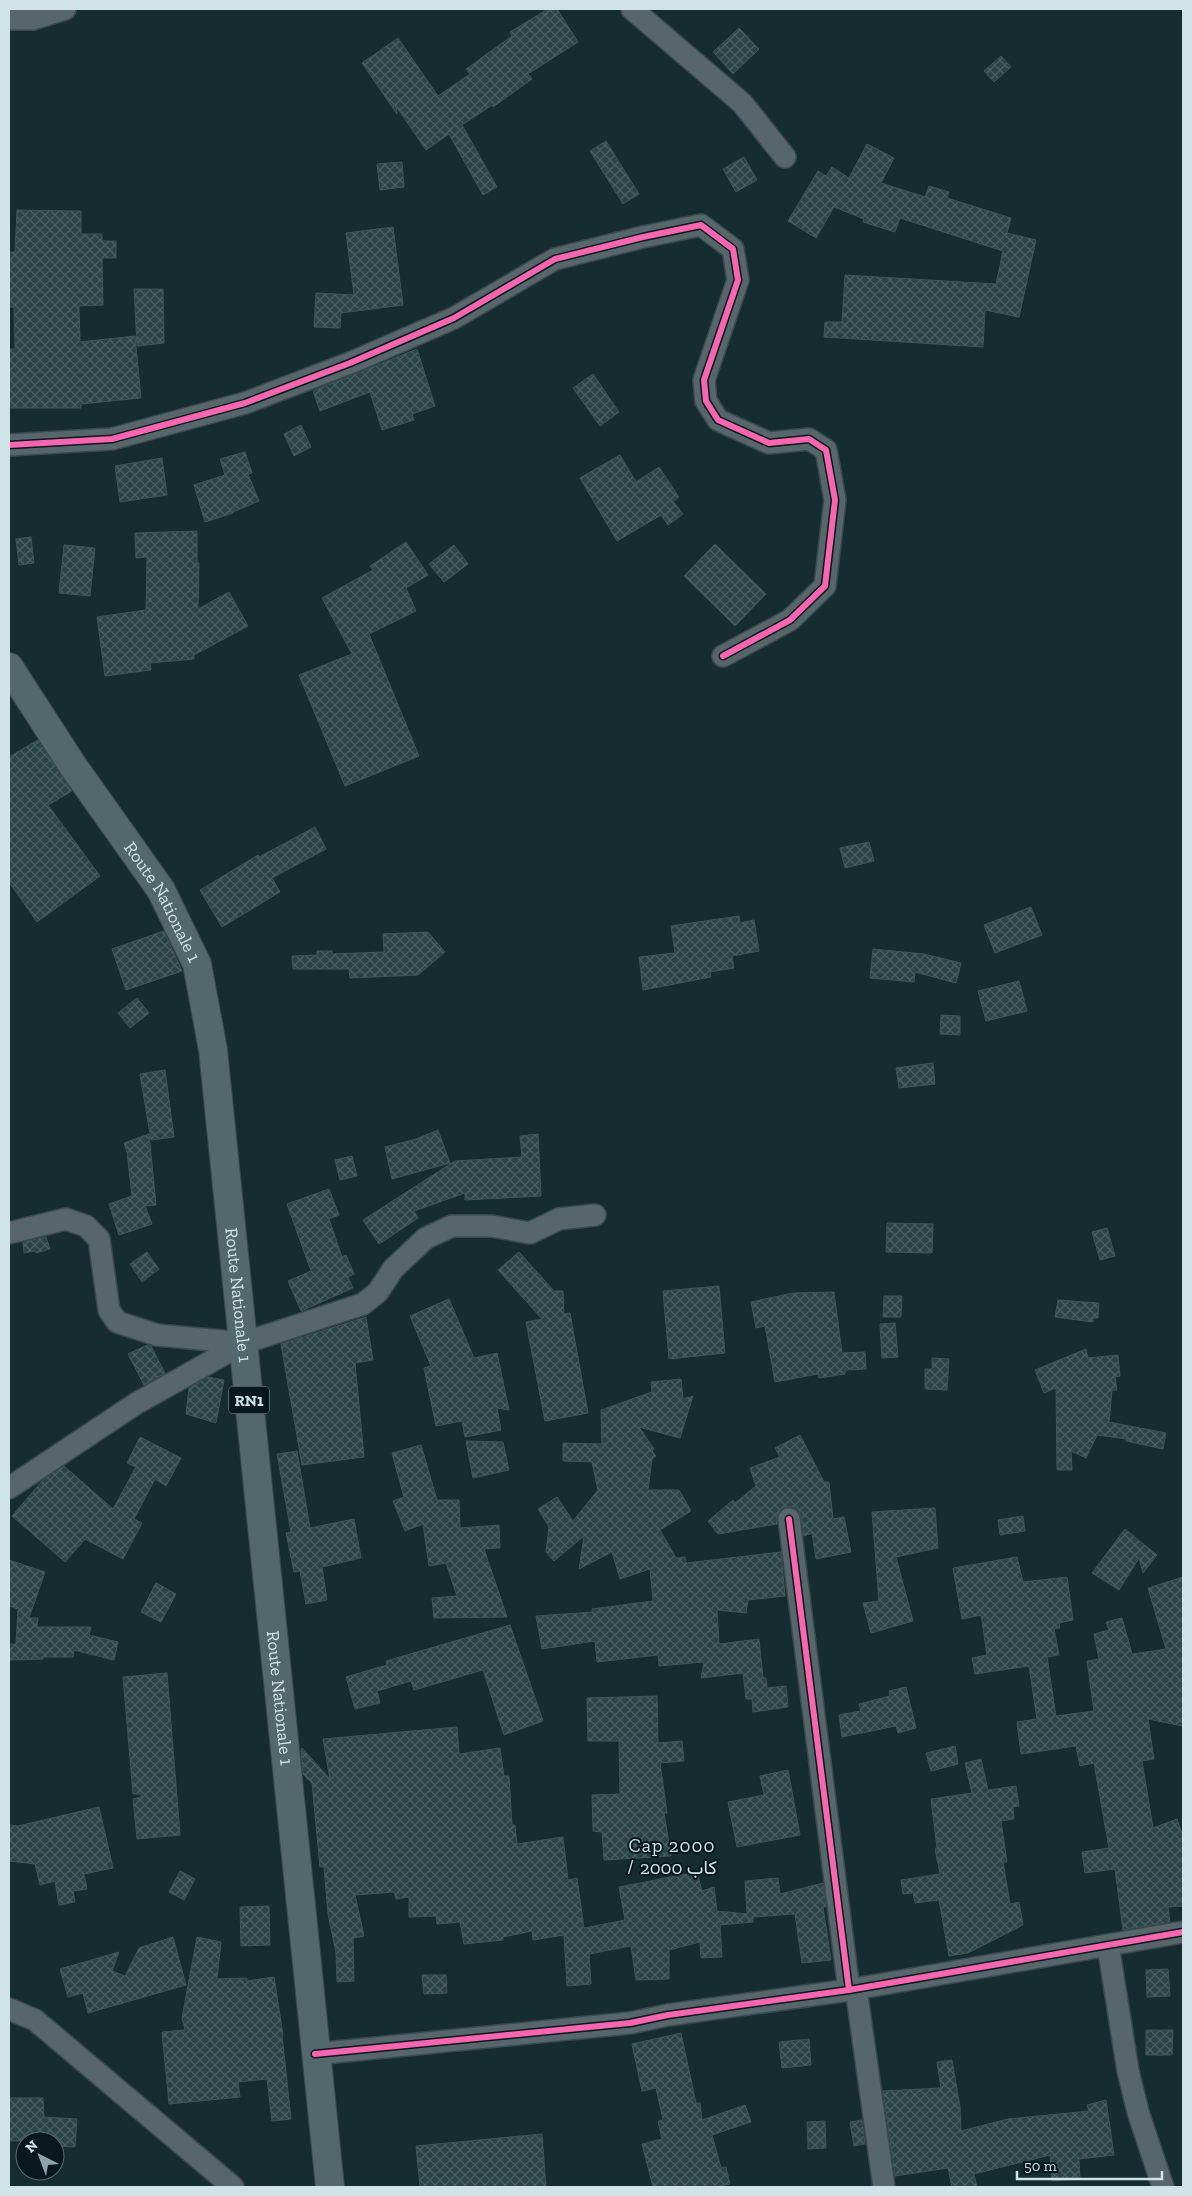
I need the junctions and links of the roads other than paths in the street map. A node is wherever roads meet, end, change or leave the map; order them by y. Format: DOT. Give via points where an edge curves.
graph roads {
  1 [pos="65,9"];
  2 [pos="632,9"];
  3 [pos="9,19"];
  4 [pos="785,157"];
  5 [pos="9,445"];
  6 [pos="723,656"];
  7 [pos="9,667"];
  8 [pos="595,1216"];
  9 [pos="9,1232"];
  10 [pos="244,1343"];
  11 [pos="9,1488"];
  12 [pos="790,1519"];
  13 [pos="1183,1932"];
  14 [pos="1108,1945"];
  15 [pos="853,1989"];
  16 [pos="9,2009"];
  17 [pos="315,2054"];
  18 [pos="233,2187"];
  19 [pos="330,2187"];
  20 [pos="884,2187"];
  21 [pos="1163,2187"];
  1 -- 3 [label="street" via="33,19"];
  2 -- 4 [label="street" via="742,103"];
  5 -- 6 [label="street" via="112,439 244,403 350,363 454,318 556,259 702,225 733,249 738,280 704,380 706,401 718,420 770,443 809,439 826,450 835,500 825,586 790,620"];
  7 -- 10 [label="main road, Route Nationale 1 / RN1" via="73,766 160,890 197,964 213,1050"];
  8 -- 10 [label="street" via="558,1219 530,1233 492,1226 452,1226 426,1238 393,1269 378,1292 362,1304"];
  9 -- 10 [label="street" via="66,1220 86,1226 99,1239 109,1310 117,1322 157,1334"];
  10 -- 11 [label="street" via="137,1403"];
  10 -- 17 [label="main road, Route Nationale 1 / RN1"];
  12 -- 15 [label="street"];
  13 -- 14 [label="street"];
  14 -- 15 [label="street"];
  14 -- 21 [label="street" via="1128,2071"];
  15 -- 17 [label="street" via="630,2023"];
  15 -- 20 [label="street"];
  16 -- 18 [label="street" via="35,2020"];
  17 -- 19 [label="main road, Route Nationale 1 / RN1"];
}
